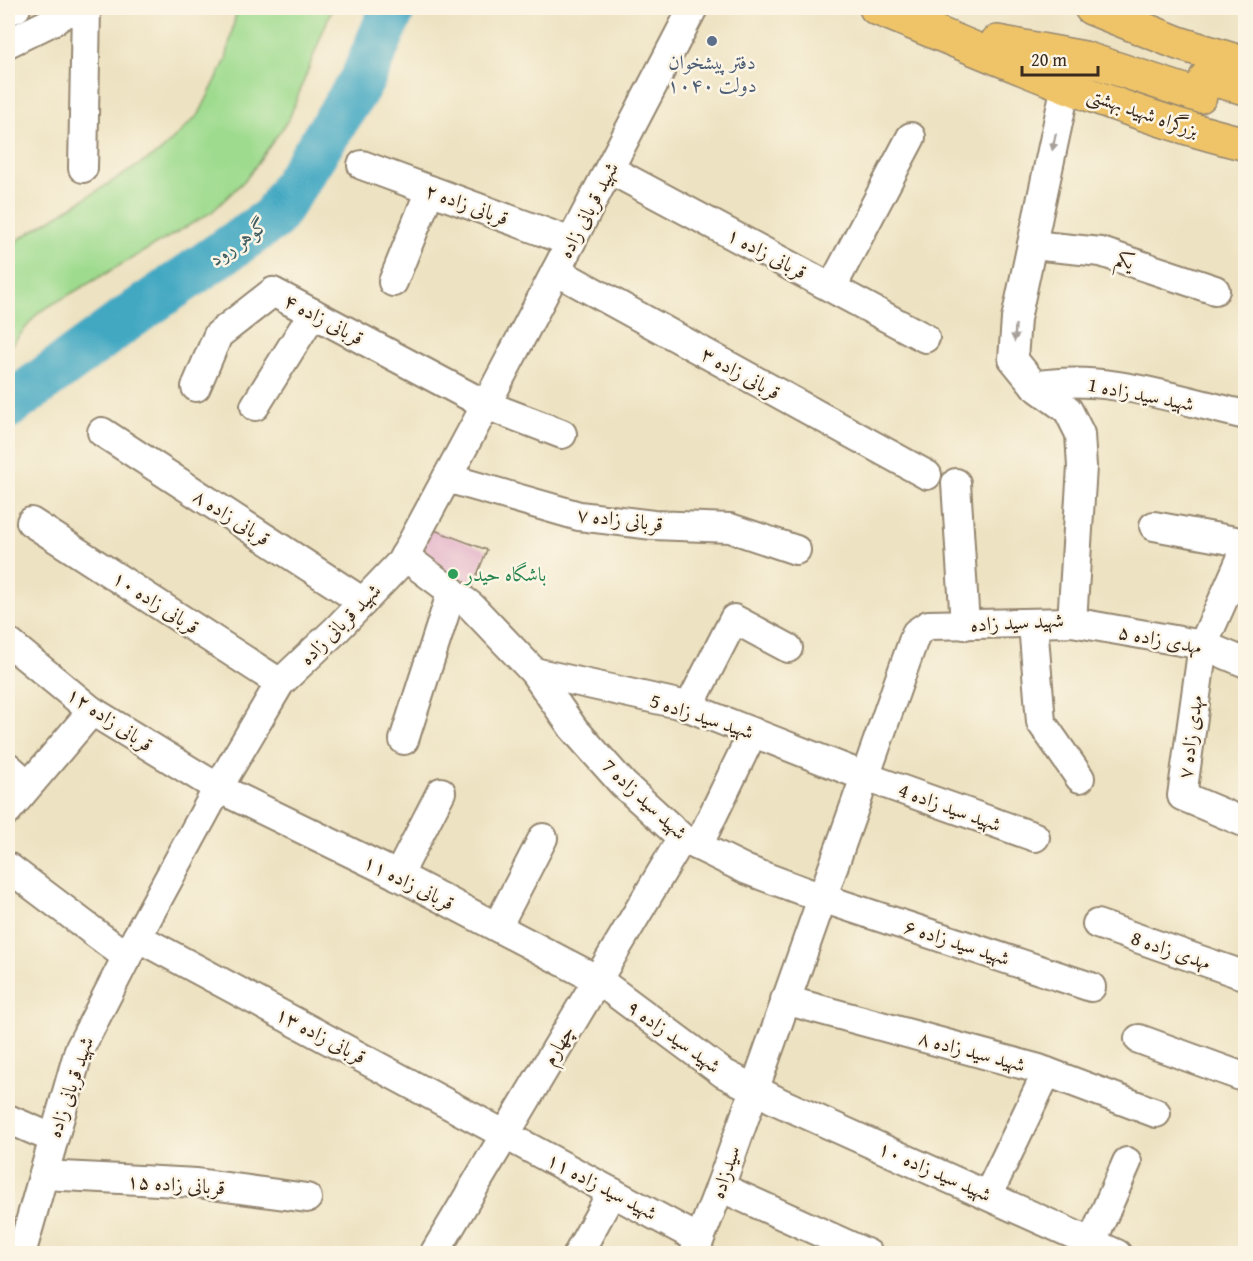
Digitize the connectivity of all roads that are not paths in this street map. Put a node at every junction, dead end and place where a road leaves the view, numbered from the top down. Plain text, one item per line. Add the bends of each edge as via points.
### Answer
1 (16, 8) edge
2 (72, 8) edge
3 (86, 8) edge
4 (693, 8) edge
5 (876, 8) edge
6 (1091, 8) edge
7 (8, 11) edge
8 (934, 31) junction
9 (8, 43) edge
10 (1245, 64) edge
11 (1207, 76) junction
12 (1066, 85) junction
13 (1245, 88) edge
14 (1190, 128) junction
15 (911, 137) dead end
16 (1245, 144) edge
17 (362, 165) dead end
18 (83, 168) dead end
19 (609, 169) junction
20 (430, 190) junction
21 (571, 242) junction
22 (1032, 245) junction
23 (556, 271) junction
24 (393, 282) dead end
25 (832, 287) junction
26 (1215, 290) dead end
27 (313, 313) junction
28 (925, 338) dead end
29 (1035, 386) junction
30 (196, 387) dead end
31 (486, 405) junction
32 (255, 406) dead end
33 (1245, 415) edge
34 (102, 432) dead end
35 (562, 434) dead end
36 (927, 475) dead end
37 (447, 478) junction
38 (956, 483) dead end
39 (32, 522) dead end
40 (1154, 526) dead end
41 (1245, 545) edge
42 (796, 550) dead end
43 (404, 556) junction
44 (452, 591) junction
45 (363, 602) junction
46 (1072, 622) junction
47 (1033, 624) junction
48 (965, 625) junction
49 (8, 642) edge
50 (1203, 645) junction
51 (788, 648) dead end
52 (1245, 663) edge
53 (534, 672) junction
54 (280, 683) junction
55 (689, 707) junction
56 (92, 711) junction
57 (753, 732) junction
58 (404, 740) dead end
59 (18, 776) edge
60 (866, 777) junction
61 (1080, 778) dead end
62 (218, 788) junction
63 (441, 792) dead end
64 (8, 810) edge
65 (1245, 823) edge
66 (1035, 837) dead end
67 (543, 838) dead end
68 (690, 842) junction
69 (8, 867) edge
70 (398, 876) junction
71 (822, 898) junction
72 (1097, 924) dead end
73 (497, 927) junction
74 (132, 947) junction
75 (1245, 976) edge
76 (597, 980) junction
77 (1091, 987) dead end
78 (785, 1000) junction
79 (1138, 1039) dead end
80 (1047, 1072) junction
81 (1245, 1078) edge
82 (753, 1089) junction
83 (1156, 1113) dead end
84 (8, 1119) edge
85 (505, 1134) junction
86 (52, 1138) junction
87 (1127, 1162) dead end
88 (44, 1175) junction
89 (720, 1187) junction
90 (612, 1192) junction
91 (988, 1195) junction
92 (307, 1198) dead end
93 (1092, 1242) junction
94 (697, 1246) edge
95 (21, 1254) edge
96 (434, 1254) edge
97 (578, 1254) edge
98 (868, 1254) edge
99 (1117, 1254) edge

1 - 7 street
2 - 9 street
3 - 18 street
4 - 19 street, شهید قربانی زاده
5 - 8 highway, بزرگراه شهید بهشتی
6 - 11 highway via 1178,43
8 - 11 highway
8 - 12 highway, بزرگراه شهید بهشتی
10 - 11 highway
11 - 13 highway
11 - 14 highway
12 - 14 highway, بزرگراه شهید بهشتی
12 -> 22 street, شهید سید زاده
14 - 16 highway, بزرگراه شهید بهشتی
15 - 25 street
17 - 20 street, قربانی زاده ۲
19 - 21 street, شهید قربانی زاده
19 - 25 street, قربانی زاده ۱
20 - 21 street, قربانی زاده ۲
20 - 24 street
21 - 23 street, شهید قربانی زاده
22 - 26 street, یکم via 1101,252
22 -> 29 street, شهید سید زاده via 1012,359
23 - 31 street, شهید قربانی زاده
23 - 36 street, قربانی زاده ۳
25 - 28 street, قربانی زاده ۱
27 - 30 street, قربانی زاده ۴ via 273,292 218,335
27 - 31 street, قربانی زاده ۴
27 - 32 street
29 - 33 street, شهید سید زاده 1 via 1065,381 1129,388
29 - 46 street, شهید سید زاده via 1068,410 1080,434 1082,467
31 - 35 street, قربانی زاده ۴
31 - 37 street, شهید قربانی زاده
34 - 45 street, قربانی زاده ۸
37 - 42 street, قربانی زاده ۷ via 579,516 653,525 730,528
37 - 43 street, شهید قربانی زاده
38 - 48 street
39 - 54 street, قربانی زاده ۱۰
40 - 41 street
41 - 50 street
43 - 44 street, شهید سید زاده 7
43 - 45 street, شهید قربانی زاده
44 - 53 street, شهید سید زاده 7
44 - 58 street
45 - 54 street, شهید قربانی زاده
46 - 47 street, شهید سید زاده
46 - 50 street, مهدی زاده ۵
47 - 48 street, شهید سید زاده
47 - 61 street via 1041,722
48 - 60 street, شهید سید زاده via 928,626 916,633
49 - 56 street, قربانی زاده ۱۲
50 - 52 street, مهدی زاده ۵
50 - 65 street, مهدی زاده ۷ via 1182,796
51 - 55 street via 734,619
53 - 55 street, شهید سید زاده 5
53 - 68 street, شهید سید زاده 7 via 573,728 623,784
54 - 62 street, شهید قربانی زاده
55 - 57 street, شهید سید زاده 5
56 - 59 street
56 - 62 street, قربانی زاده ۱۲
57 - 60 street, شهید سید زاده 5
57 - 68 street, چهارم
59 - 64 street
60 - 66 street, شهید سید زاده 4
60 - 71 street, شهید سید زاده
62 - 70 street, قربانی زاده ۱۱
62 - 74 street, شهید قربانی زاده
63 - 70 street
67 - 73 street
68 - 71 street, شهید سید زاده 7 via 747,870
68 - 76 street, چهارم
69 - 74 street, قربانی زاده ۱۳
70 - 73 street, قربانی زاده ۱۱
71 - 77 street, شهید سید زاده ۶
71 - 78 street, شهید سید زاده
72 - 75 street, مهدی زاده 8
73 - 76 street, قربانی زاده ۱۱
74 - 85 street, قربانی زاده ۱۳
74 - 86 street, شهید قربانی زاده via 79,1050
76 - 82 street, شهید سید زاده ۹ via 723,1073
76 - 85 street, چهارم
78 - 80 street, شهید سید زاده ۸
78 - 82 street, شهید سید زاده
79 - 81 street
80 - 83 street, شهید سید زاده ۸
80 - 91 street
82 - 89 street, سیدزاده
82 - 91 street, شهید سید زاده ۱۰
84 - 86 street
85 - 90 street, شهید سید زاده ۱۱
85 - 96 street, چهارم
86 - 88 street, شهید قربانی زاده
87 - 93 street
88 - 92 street, قربانی زاده ۱۵ via 197,1183
88 - 95 street, شهید قربانی زاده
89 - 94 street, سیدزاده
89 - 98 street
90 - 94 street, شهید سید زاده ۱۱
90 - 97 street
91 - 93 street, شهید سید زاده ۱۰
93 - 99 street, شهید سید زاده ۱۰

